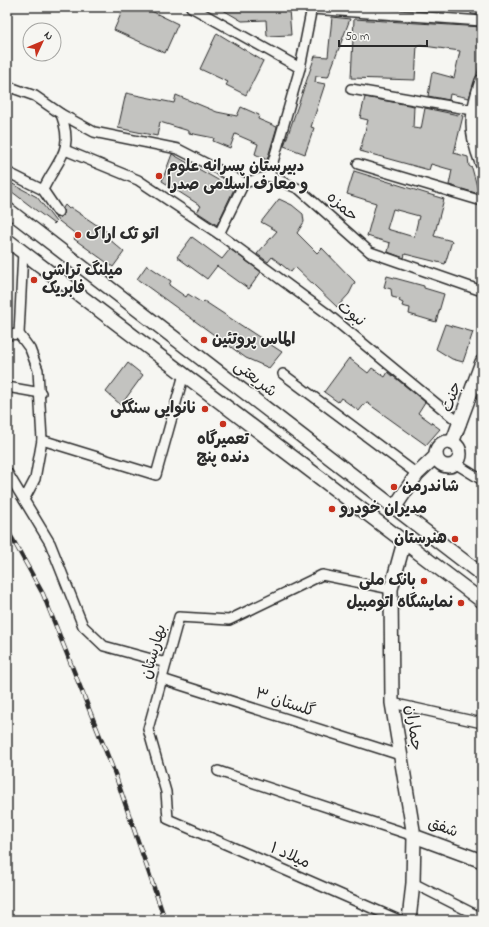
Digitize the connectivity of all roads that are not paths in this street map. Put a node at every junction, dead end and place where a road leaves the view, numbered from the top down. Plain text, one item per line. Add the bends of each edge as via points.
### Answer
1 (191, 7) edge
2 (312, 8) edge
3 (482, 22) edge
4 (300, 68) junction
5 (7, 86) edge
6 (481, 86) edge
7 (351, 89) dead end
8 (473, 110) junction
9 (61, 114) junction
10 (65, 150) junction
11 (482, 163) edge
12 (358, 164) dead end
13 (7, 172) edge
14 (269, 176) junction
15 (244, 183) junction
16 (43, 190) junction
17 (482, 201) edge
18 (7, 209) edge
19 (58, 212) dead end
20 (219, 234) junction
21 (7, 240) edge
22 (23, 251) junction
23 (482, 291) edge
24 (19, 334) junction
25 (7, 335) edge
26 (482, 362) edge
27 (184, 374) junction
28 (283, 374) dead end
29 (479, 380) edge
30 (7, 387) edge
31 (41, 393) junction
32 (461, 424) junction
33 (42, 440) junction
34 (452, 443) junction
35 (436, 456) junction
36 (456, 464) junction
37 (7, 472) edge
38 (417, 474) junction
39 (482, 480) edge
40 (24, 500) junction
41 (394, 508) junction
42 (404, 542) junction
43 (482, 575) edge
44 (391, 589) junction
45 (482, 601) edge
46 (166, 663) junction
47 (162, 679) junction
48 (392, 703) junction
49 (482, 723) edge
50 (400, 755) junction
51 (218, 771) dead end
52 (168, 819) joint
53 (414, 836) junction
54 (482, 861) edge
55 (414, 883) junction
56 (482, 918) edge
57 (399, 920) edge
58 (409, 920) edge

1 - 4 street
2 - 3 street
2 - 4 street
4 - 14 street
5 - 9 street via 35,96
6 - 8 main road
7 - 8 street
8 - 11 main road via 473,141
9 - 10 street via 66,127
9 - 15 street via 94,132 178,149
10 - 16 street
10 - 20 street, نبوت via 138,180
12 - 17 street
13 - 16 street
14 - 15 street
14 - 23 street, حمزه via 299,189 370,252
15 - 20 street
16 - 19 street
18 - 41 main road, شریعتی
20 - 32 street, نبوت via 325,312
21 - 22 main road
22 - 24 street
22 - 27 main road
24 - 25 street
24 - 31 street via 30,349 38,370
26 - 29 main road, جنت
27 - 33 street via 156,475
27 - 42 main road
28 - 38 street
29 - 32 main road, جنت
30 - 31 street
31 - 33 street
32 - 34 main road, جنت
33 - 40 street via 35,479
34 - 35 main road via 445,442 439,446
34 - 36 main road via 460,452
35 - 36 main road via 442,465
35 - 38 main road
36 - 39 street
37 - 40 street
38 - 41 main road
40 - 46 street via 50,543 83,626 104,646
41 - 43 main road, شریعتی
42 - 44 main road, جماران
42 - 45 main road
44 - 46 street, بهارستان via 322,575 229,620 180,617
44 - 48 main road, جماران
46 - 47 street, بهارستان
47 - 50 street, گلستان ۳
47 - 52 street, بهارستان via 148,729 166,792
48 - 49 street
48 - 50 main road, جماران
50 - 53 main road, جماران
51 - 53 street
52 - 57 street, میلاد ۱
53 - 54 main road, شفق
53 - 55 main road, جماران
55 - 56 street
55 - 58 main road, جماران

